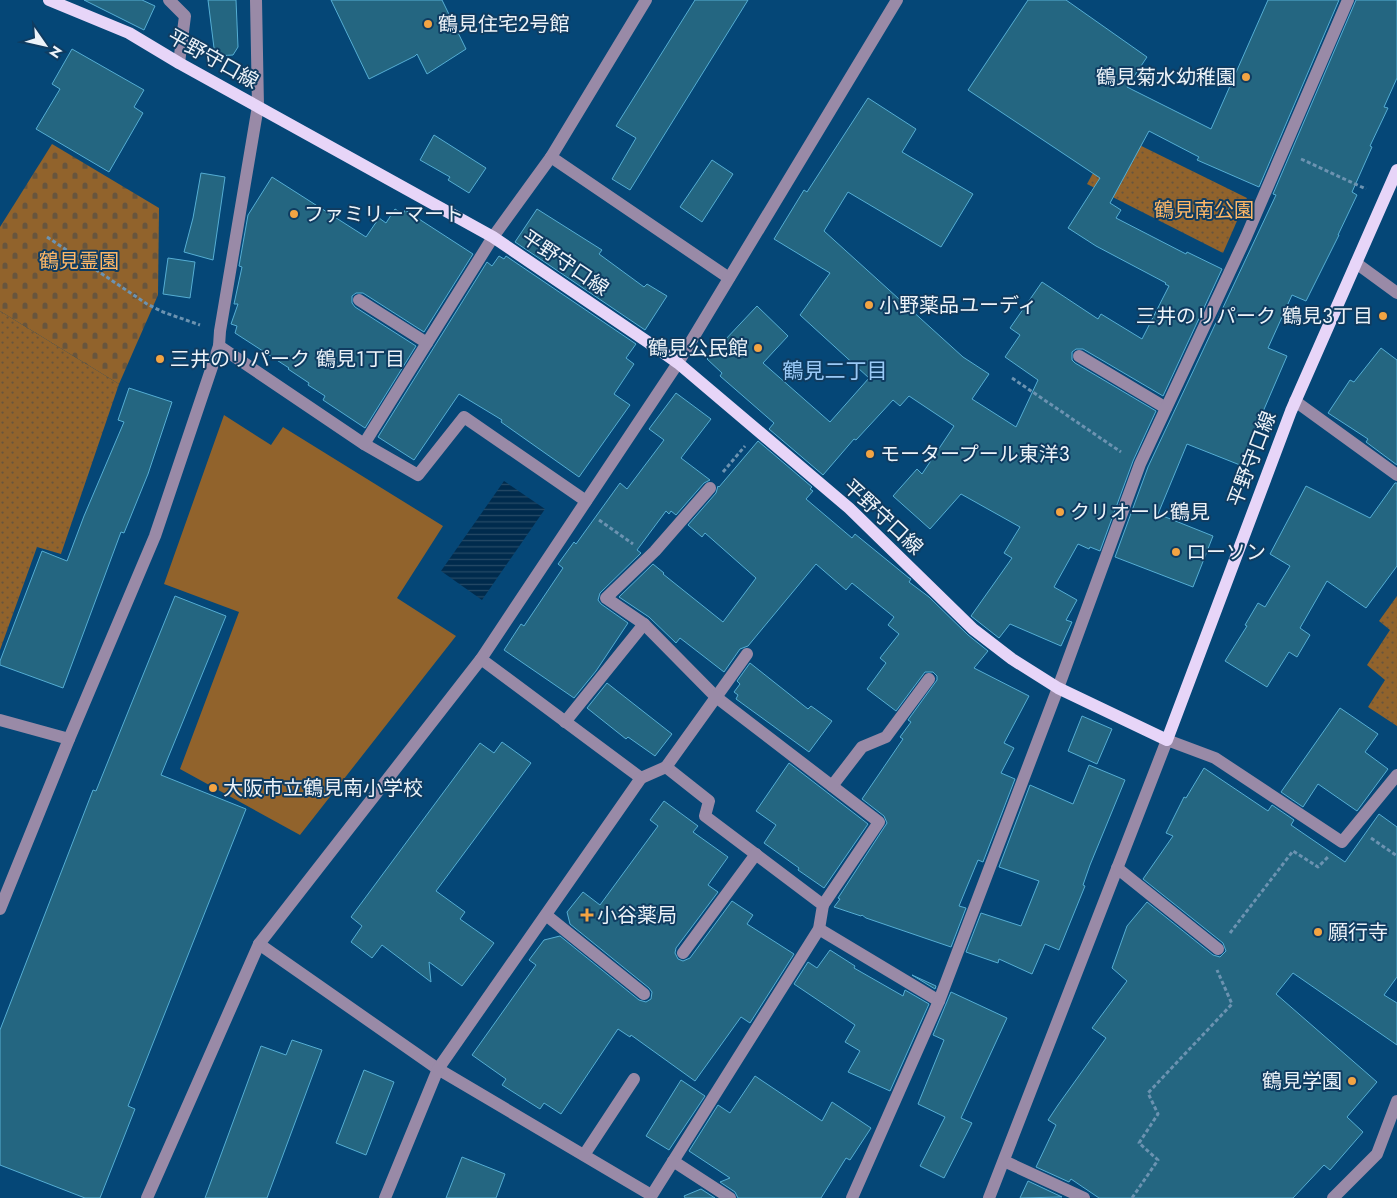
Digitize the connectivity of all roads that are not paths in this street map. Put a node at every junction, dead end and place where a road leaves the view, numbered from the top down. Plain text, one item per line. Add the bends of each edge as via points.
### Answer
1 (49, 0) edge
2 (169, 0) edge
3 (256, 0) edge
4 (646, 0) edge
5 (897, 0) edge
6 (1348, 0) edge
7 (178, 63) junction
8 (258, 106) junction
9 (551, 157) junction
10 (1397, 170) edge
11 (493, 237) junction
12 (1356, 263) junction
13 (729, 278) junction
14 (1397, 293) edge
15 (359, 300) dead end
16 (427, 342) junction
17 (219, 346) junction
18 (1079, 356) dead end
19 (678, 363) junction
20 (1295, 401) junction
21 (1166, 408) junction
22 (364, 444) junction
23 (1397, 475) edge
24 (710, 488) road end
25 (584, 505) junction
26 (644, 624) junction
27 (747, 654) dead end
28 (481, 659) junction
29 (928, 679) dead end
30 (1058, 688) junction
31 (716, 697) junction
32 (0, 720) edge
33 (565, 722) junction
34 (68, 739) junction
35 (1167, 740) junction
36 (666, 767) junction
37 (1397, 775) edge
38 (641, 778) junction
39 (832, 786) junction
40 (756, 854) junction
41 (1117, 868) junction
42 (823, 905) junction
43 (0, 909) edge
44 (546, 915) junction
45 (819, 929) junction
46 (259, 944) junction
47 (1218, 948) road end
48 (683, 953) dead end
49 (644, 994) dead end
50 (939, 1000) junction
51 (438, 1069) junction
52 (634, 1079) dead end
53 (1397, 1100) edge
54 (584, 1155) junction
55 (673, 1161) junction
56 (1004, 1161) junction
57 (651, 1196) edge
58 (147, 1198) edge
59 (384, 1198) edge
60 (730, 1198) edge
61 (852, 1198) edge
62 (989, 1198) edge
63 (1084, 1198) edge
64 (1332, 1198) edge

1 - 7 main road, 平野守口線 via 129,33
2 - 7 street via 185,16
3 - 8 street
4 - 9 street
5 - 13 street
6 - 21 street via 1246,237
7 - 8 main road, 平野守口線
8 - 11 main road, 平野守口線
8 - 17 street
9 - 11 street
9 - 13 street
10 - 12 main road, 平野守口線
11 - 16 street
11 - 19 main road, 平野守口線
12 - 14 street
12 - 20 main road, 平野守口線
13 - 19 street
15 - 16 street
16 - 22 street
17 - 22 street
17 - 34 street via 155,536
18 - 21 street
19 - 25 street
19 - 30 main road, 平野守口線 via 849,508 973,629
20 - 23 street
20 - 35 main road, 平野守口線
21 - 30 street via 1140,464
22 - 25 street via 418,475 464,417
24 - 26 street via 606,598
25 - 28 street
26 - 31 street
26 - 33 street
27 - 31 street
28 - 33 street
28 - 46 street
29 - 39 street via 886,736 862,747
30 - 35 main road, 平野守口線
30 - 50 street
31 - 36 street
31 - 39 street
32 - 34 street
33 - 38 street
34 - 43 street
35 - 37 street via 1216,758 1342,842
35 - 41 street
36 - 38 street
36 - 40 street via 709,801 706,816
38 - 44 street
39 - 42 street via 880,822
40 - 42 street
40 - 48 street
41 - 47 street
41 - 56 street
42 - 45 street
44 - 49 street
44 - 51 street
45 - 50 street
45 - 55 street
46 - 51 street
46 - 58 street
50 - 61 street
51 - 54 street
51 - 59 street
52 - 54 street
53 - 64 street via 1377,1154
54 - 57 street
55 - 57 street
55 - 60 street
56 - 62 street
56 - 63 street

